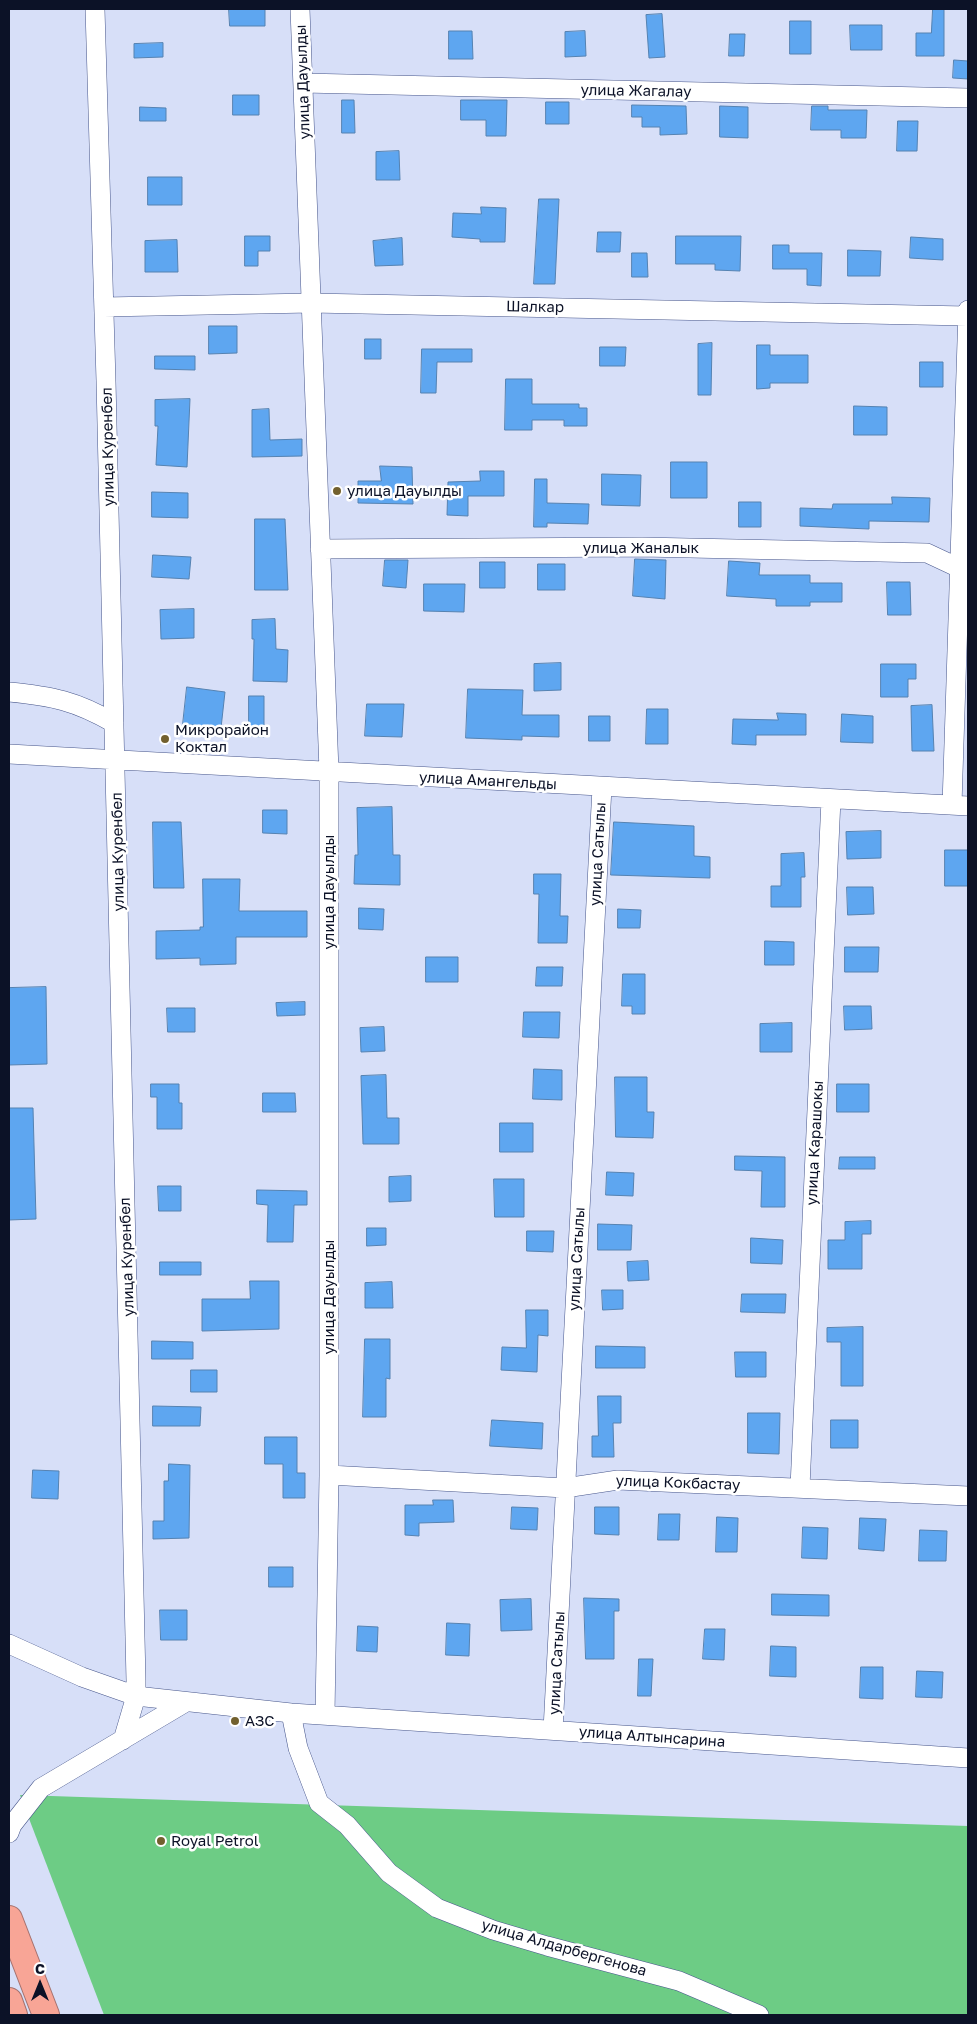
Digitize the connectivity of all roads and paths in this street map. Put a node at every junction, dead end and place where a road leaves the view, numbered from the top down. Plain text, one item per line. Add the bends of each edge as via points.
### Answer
1 (95, 9) edge
2 (300, 9) edge
3 (303, 83) junction
4 (968, 98) edge
5 (311, 303) junction
6 (104, 307) junction
7 (968, 315) edge
8 (320, 549) junction
9 (959, 568) junction
10 (9, 692) edge
11 (114, 723) junction
12 (9, 754) edge
13 (115, 760) junction
14 (329, 771) junction
15 (602, 787) junction
16 (830, 799) junction
17 (960, 805) edge
18 (329, 1475) junction
19 (800, 1487) junction
20 (565, 1488) junction
21 (968, 1496) edge
22 (9, 1644) edge
23 (136, 1696) junction
24 (186, 1702) junction
25 (291, 1712) junction
26 (325, 1715) junction
27 (553, 1730) junction
28 (123, 1740) junction
29 (968, 1758) edge
30 (9, 1833) edge
31 (9, 1918) edge
32 (9, 2001) edge
33 (14, 2015) edge
34 (45, 2015) edge
35 (759, 2015) edge

1 - 6 street, улица Куренбел
2 - 3 street, улица Дауылды
3 - 4 street, улица Жагалау
3 - 5 street, улица Дауылды
5 - 6 street, Шалкар
5 - 7 street, Шалкар
5 - 8 street, улица Дауылды
6 - 11 street, улица Куренбел
7 - 9 street
8 - 9 street, улица Жаналык via 642,547 927,553
8 - 14 street, улица Дауылды
9 - 17 street
10 - 11 street via 59,698 90,709
11 - 13 street, улица Куренбел
12 - 13 street, улица Амангельды
13 - 14 street, улица Амангельды
13 - 23 street, улица Куренбел
14 - 15 street, улица Амангельды
14 - 18 street, улица Дауылды
15 - 16 street, улица Амангельды
15 - 20 street, улица Сатылы
16 - 17 street, улица Амангельды
16 - 19 street, улица Карашокы
18 - 20 street, улица Кокбастау
18 - 26 street, улица Дауылды
19 - 20 street, улица Кокбастау via 618,1480
19 - 21 street, улица Кокбастау
20 - 27 street, улица Сатылы
22 - 23 street, улица Алтынсарина via 82,1677
23 - 24 street, улица Алтынсарина
23 - 28 street, улица Куренбел
24 - 25 street, улица Алтынсарина
24 - 28 street
25 - 26 street, улица Алтынсарина
25 - 35 street, улица Алдарбергенова via 298,1748 319,1803 347,1825 389,1873 437,1908 493,1930 679,1981
26 - 27 street, улица Алтынсарина
27 - 29 street, улица Алтынсарина
28 - 30 street via 40,1788
31 - 34 highway
32 - 33 highway

